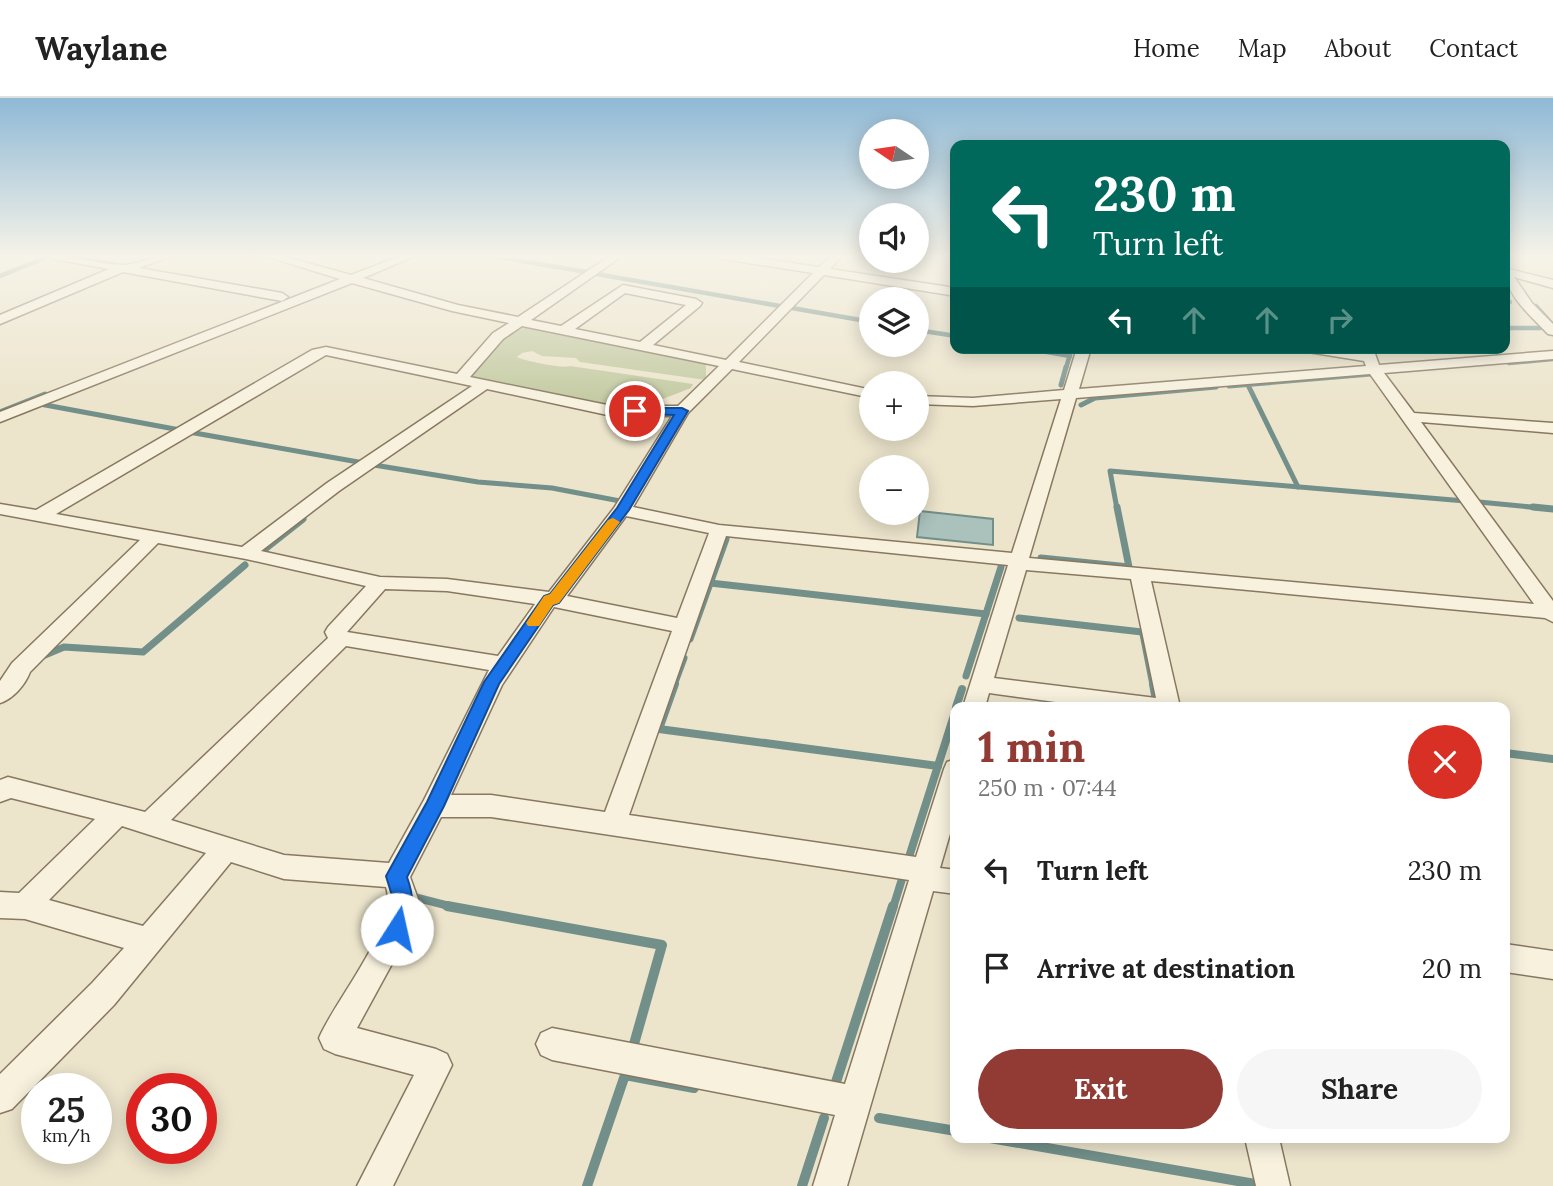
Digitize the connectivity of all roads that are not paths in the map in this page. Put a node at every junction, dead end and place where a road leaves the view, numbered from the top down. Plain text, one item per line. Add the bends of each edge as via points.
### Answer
1 (32, 307) edge
2 (257, 307) edge
3 (272, 307) edge
4 (452, 307) edge
5 (542, 307) edge
6 (597, 307) edge
7 (691, 307) edge
8 (785, 307) edge
9 (1529, 307) edge
10 (0, 320) edge
11 (521, 321) junction
12 (564, 330) junction
13 (1553, 331) edge
14 (643, 346) junction
15 (1082, 354) edge
16 (1345, 354) edge
17 (1553, 355) edge
18 (1370, 358) edge
19 (727, 364) junction
20 (460, 380) junction
21 (483, 385) junction
22 (859, 391) edge
23 (1072, 394) junction
24 (929, 400) edge
25 (0, 406) edge
26 (682, 411) junction
27 (0, 417) edge
28 (1409, 417) junction
29 (1553, 428) edge
30 (0, 509) edge
31 (622, 510) junction
32 (38, 516) junction
33 (719, 530) junction
34 (153, 537) junction
35 (246, 553) junction
36 (1018, 562) junction
37 (1140, 576) junction
38 (380, 583) junction
39 (552, 600) junction
40 (1552, 613) edge
41 (685, 627) junction
42 (341, 639) junction
43 (505, 665) junction
44 (10, 667) edge
45 (981, 684) junction
46 (0, 695) edge
47 (976, 702) edge
48 (1118, 702) edge
49 (1168, 702) edge
50 (950, 789) edge
51 (0, 792) edge
52 (434, 806) junction
53 (117, 814) junction
54 (150, 824) junction
55 (612, 824) junction
56 (225, 850) junction
57 (924, 874) junction
58 (396, 876) junction
59 (950, 880) edge
60 (12, 905) edge
61 (148, 941) junction
62 (1510, 959) edge
63 (1553, 965) edge
64 (552, 1044) dead end
65 (0, 1097) edge
66 (855, 1102) junction
67 (1263, 1143) edge
68 (374, 1186) edge
69 (830, 1186) edge
70 (1273, 1186) edge

1 - 10 street
2 - 25 street
3 - 27 street
4 - 11 street
5 - 11 street
6 - 12 street
7 - 14 street
8 - 19 street
9 - 13 street
11 - 12 street
11 - 20 street via 498,336
12 - 14 street
14 - 19 street
15 - 23 street
16 - 18 street
17 - 18 street
18 - 23 street
18 - 28 street
19 - 22 street
19 - 26 street
20 - 21 street
20 - 32 street via 326,351 317,353
21 - 26 street via 612,411
21 - 35 street via 333,487
23 - 24 street via 973,402
23 - 36 street
26 - 31 street
28 - 29 street
28 - 40 street
30 - 32 street
31 - 33 street
31 - 39 street
32 - 34 street
33 - 36 street
33 - 41 street
34 - 35 street
34 - 44 street
35 - 38 street
36 - 37 street
36 - 45 street
37 - 40 street
37 - 49 street
38 - 39 street via 447,585
38 - 42 street via 335,632
39 - 41 street
39 - 43 street
41 - 55 street
42 - 43 street
42 - 54 street
43 - 52 street via 492,682
44 - 46 street via 18,676
45 - 47 street
45 - 48 street
50 - 57 street
51 - 53 street via 8,787
52 - 55 street via 491,806
52 - 58 street
53 - 54 street
53 - 60 street
54 - 56 street
55 - 57 street
56 - 58 street via 284,867
56 - 61 street
57 - 59 street
57 - 66 street
58 - 68 street via 404,899 397,929 335,1038 436,1065
60 - 61 street
61 - 65 street via 103,994
62 - 63 street
64 - 66 street
66 - 69 street
67 - 70 street

